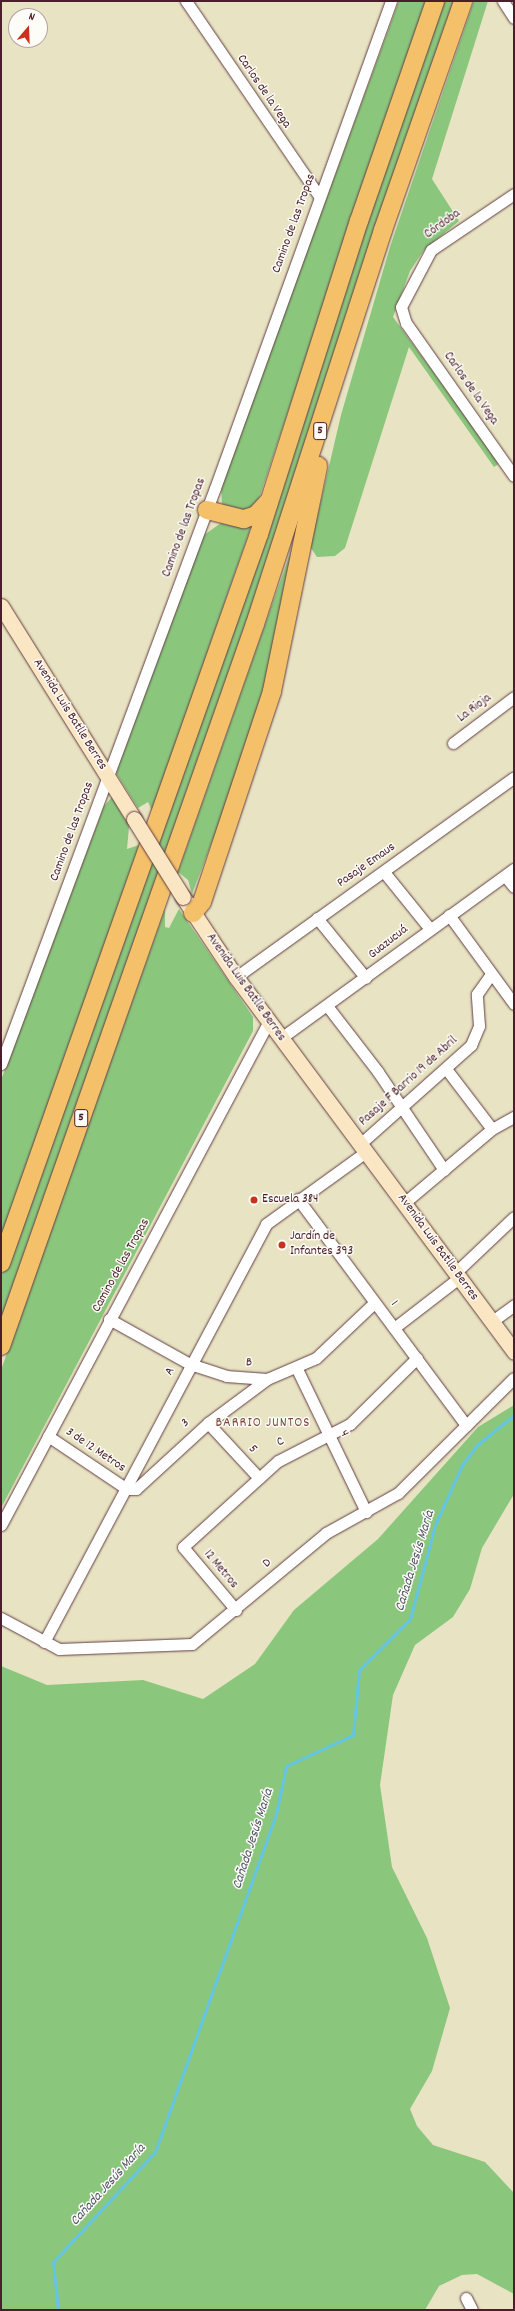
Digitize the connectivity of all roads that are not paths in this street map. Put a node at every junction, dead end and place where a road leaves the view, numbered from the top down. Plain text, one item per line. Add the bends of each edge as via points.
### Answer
1 (186, 1) edge
2 (391, 1) edge
3 (435, 1) edge
4 (463, 1) edge
5 (503, 1) edge
6 (514, 18) edge
7 (514, 194) edge
8 (319, 196) junction
9 (403, 318) joint
10 (330, 398) junction
11 (514, 476) edge
12 (270, 499) junction
13 (207, 510) junction
14 (1, 607) edge
15 (514, 697) edge
16 (454, 743) dead end
17 (108, 777) junction
18 (514, 777) edge
19 (384, 872) junction
20 (510, 873) edge
21 (514, 887) edge
22 (193, 913) junction
23 (449, 915) junction
24 (317, 918) junction
25 (430, 929) junction
26 (491, 974) junction
27 (236, 977) junction
28 (366, 978) junction
29 (514, 1004) edge
30 (328, 1007) junction
31 (268, 1021) junction
32 (281, 1038) junction
33 (1, 1064) edge
34 (447, 1070) junction
35 (402, 1107) junction
36 (514, 1117) edge
37 (492, 1129) junction
38 (363, 1148) junction
39 (444, 1170) junction
40 (298, 1199) junction
41 (404, 1204) junction
42 (514, 1217) edge
43 (1, 1263) edge
44 (457, 1276) junction
45 (374, 1303) junction
46 (514, 1305) edge
47 (109, 1319) junction
48 (491, 1322) junction
49 (394, 1328) junction
50 (1, 1346) edge
51 (514, 1352) edge
52 (416, 1358) junction
53 (190, 1364) junction
54 (297, 1368) junction
55 (514, 1378) edge
56 (267, 1379) junction
57 (208, 1423) junction
58 (466, 1425) junction
59 (48, 1436) junction
60 (329, 1436) junction
61 (259, 1478) junction
62 (127, 1489) junction
63 (366, 1512) junction
64 (1, 1525) edge
65 (183, 1547) joint
66 (236, 1610) junction
67 (1, 1618) edge
68 (44, 1642) junction
69 (466, 2298) dead end
70 (472, 2310) edge

1 - 8 street, Carlos de la Vega
2 - 8 street, Camino de las Tropas
3 - 12 highway, 5 via 359,221
4 - 10 highway, 5 via 383,230
5 - 6 street
7 - 9 street, Córdoba via 431,250 403,300
8 - 13 street, Camino de las Tropas
9 - 11 street, Carlos de la Vega
10 - 22 highway via 272,691 202,902
10 - 50 highway, 5 via 256,624
12 - 13 highway via 256,515 244,519
12 - 43 highway, 5
13 - 17 street, Camino de las Tropas
14 - 17 main road, Avenida Luis Batlle Berres
15 - 16 street, La Rioja
17 - 22 main road, Avenida Luis Batlle Berres, bridge
17 - 33 street, Camino de las Tropas
18 - 19 street, Pasaje Emaus
19 - 24 street, Pasaje Emaus
19 - 25 street
20 - 21 street
20 - 23 street, Guazucuá
22 - 27 main road, Avenida Luis Batlle Berres
23 - 25 street, Guazucuá
23 - 26 street
24 - 27 street, Pasaje Emaus
24 - 28 street
25 - 28 street, Guazucuá
26 - 29 street
26 - 34 street, Pasaje F Barrio 19 de Abril via 477,994 478,1033
27 - 31 main road, Avenida Luis Batlle Berres
28 - 30 street, Guazucuá
30 - 32 street, Guazucuá
30 - 35 street
31 - 32 main road, Avenida Luis Batlle Berres
31 - 47 street, Camino de las Tropas
32 - 38 main road, Avenida Luis Batlle Berres
34 - 35 street, Pasaje F Barrio 19 de Abril
34 - 37 street
35 - 38 street, Pasaje F Barrio 19 de Abril
35 - 39 street
36 - 37 street
37 - 39 street
38 - 40 street, A
38 - 41 main road, Avenida Luis Batlle Berres
39 - 41 street
40 - 45 street, 1
40 - 53 street, A via 266,1224 216,1323
41 - 44 main road, Avenida Luis Batlle Berres
42 - 44 street
44 - 48 main road, Avenida Luis Batlle Berres
44 - 49 street
45 - 49 street, 1
45 - 54 street, B via 332,1346
46 - 48 street
47 - 53 street, B
47 - 59 street, Camino de las Tropas
48 - 51 main road, Avenida Luis Batlle Berres
49 - 52 street, 1
52 - 58 street, 1
52 - 60 street, C via 350,1424
53 - 56 street, B via 226,1376
53 - 62 street, A
54 - 56 street, B
54 - 60 street, 4
55 - 58 street, D
56 - 57 street, 3
57 - 61 street, 5
57 - 62 street, 3 via 136,1489
58 - 63 street, D via 398,1493
59 - 62 street, 3 de 12 Metros
59 - 64 street, Camino de las Tropas
60 - 61 street, C via 278,1460
60 - 63 street, 4
61 - 65 street, C
62 - 68 street, A
63 - 66 street, D via 326,1534
65 - 66 street, 12 Metros
66 - 68 street, D via 199,1640 185,1646 74,1650 59,1649
67 - 68 street, D
69 - 70 street

